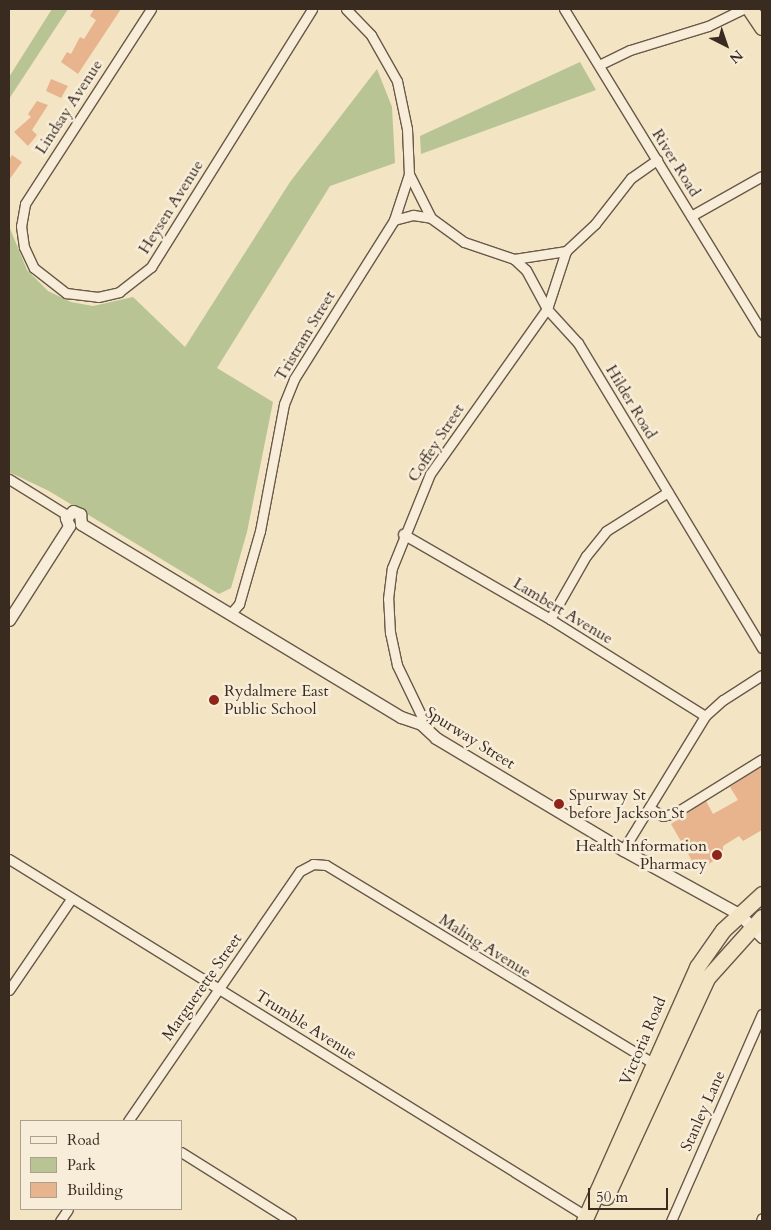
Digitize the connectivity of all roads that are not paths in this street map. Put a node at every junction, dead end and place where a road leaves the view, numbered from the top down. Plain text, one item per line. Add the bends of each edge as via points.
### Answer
1 (151, 9) edge
2 (312, 9) edge
3 (346, 9) edge
4 (564, 9) edge
5 (743, 9) edge
6 (750, 9) edge
7 (762, 27) edge
8 (599, 65) junction
9 (657, 160) junction
10 (409, 174) junction
11 (762, 176) edge
12 (691, 216) junction
13 (431, 218) junction
14 (394, 220) junction
15 (21, 226) joint
16 (566, 251) junction
17 (514, 259) junction
18 (547, 309) junction
19 (762, 332) edge
20 (9, 479) edge
21 (668, 492) junction
22 (72, 522) junction
23 (403, 534) junction
24 (232, 612) junction
25 (550, 619) junction
26 (9, 620) edge
27 (762, 648) edge
28 (762, 675) edge
29 (705, 716) junction
30 (421, 724) junction
31 (762, 759) edge
32 (649, 808) junction
33 (623, 850) junction
34 (9, 859) edge
35 (300, 871) joint
36 (762, 894) edge
37 (71, 899) junction
38 (739, 914) junction
39 (757, 922) edge
40 (762, 937) edge
41 (218, 988) junction
42 (9, 990) edge
43 (762, 1014) edge
44 (653, 1063) junction
45 (130, 1120) edge
46 (182, 1153) edge
47 (67, 1210) edge
48 (762, 1218) edge
49 (589, 1220) edge
50 (60, 1221) edge
51 (291, 1221) edge
52 (671, 1221) edge
53 (761, 1221) edge

1 - 15 street, Lindsay Avenue via 34,186
2 - 15 street, Heysen Avenue via 151,267 135,283 98,297 66,293 34,268 24,247
3 - 10 street, Hilder Road via 370,34 397,81 407,129
4 - 8 street, River Road
5 - 8 street via 708,26 630,50
6 - 7 highway
8 - 9 street, River Road
9 - 12 street, River Road
9 - 16 street, Coffey Street via 631,178 595,224
10 - 13 street, Hilder Road
10 - 14 street, Tristram Street
11 - 12 street
12 - 19 street, River Road
13 - 14 street via 413,215
13 - 17 street, Hilder Road via 464,242
14 - 24 street, Tristram Street via 294,379 284,404 260,531 238,604
16 - 17 street
16 - 18 street, Coffey Street
17 - 18 street, Hilder Road via 532,279
18 - 21 street, Hilder Road via 578,343
18 - 23 street, Coffey Street via 430,474
20 - 22 street
21 - 25 street via 606,531 586,556
21 - 27 street, Hilder Road
22 - 24 street, Spurway Street
22 - 26 street
23 - 25 street, Lambert Avenue
23 - 30 street, Coffey Street via 390,584 390,633 398,665 421,714
24 - 30 street, Spurway Street via 401,717
25 - 29 street, Lambert Avenue
28 - 29 street
29 - 32 street
30 - 33 street, Spurway Street via 436,738
31 - 32 street via 676,813 663,816
32 - 33 street
33 - 38 street, Spurway Street
34 - 37 street, Trumble Avenue
35 - 41 street, Marguerette Street
35 - 44 street, Maling Avenue via 313,864 326,865
36 - 38 highway, Victoria Road
37 - 41 street, Trumble Avenue
37 - 42 street
38 - 39 street, Spurway Street
38 - 44 highway, Victoria Road via 697,967
39 - 40 street, Spurway Street
39 - 49 highway, Victoria Road via 707,978
41 - 45 street, Marguerette Street
41 - 49 street, Trumble Avenue
43 - 52 street, Stanley Lane
44 - 49 highway, Victoria Road
46 - 51 street
47 - 50 street
48 - 53 street

